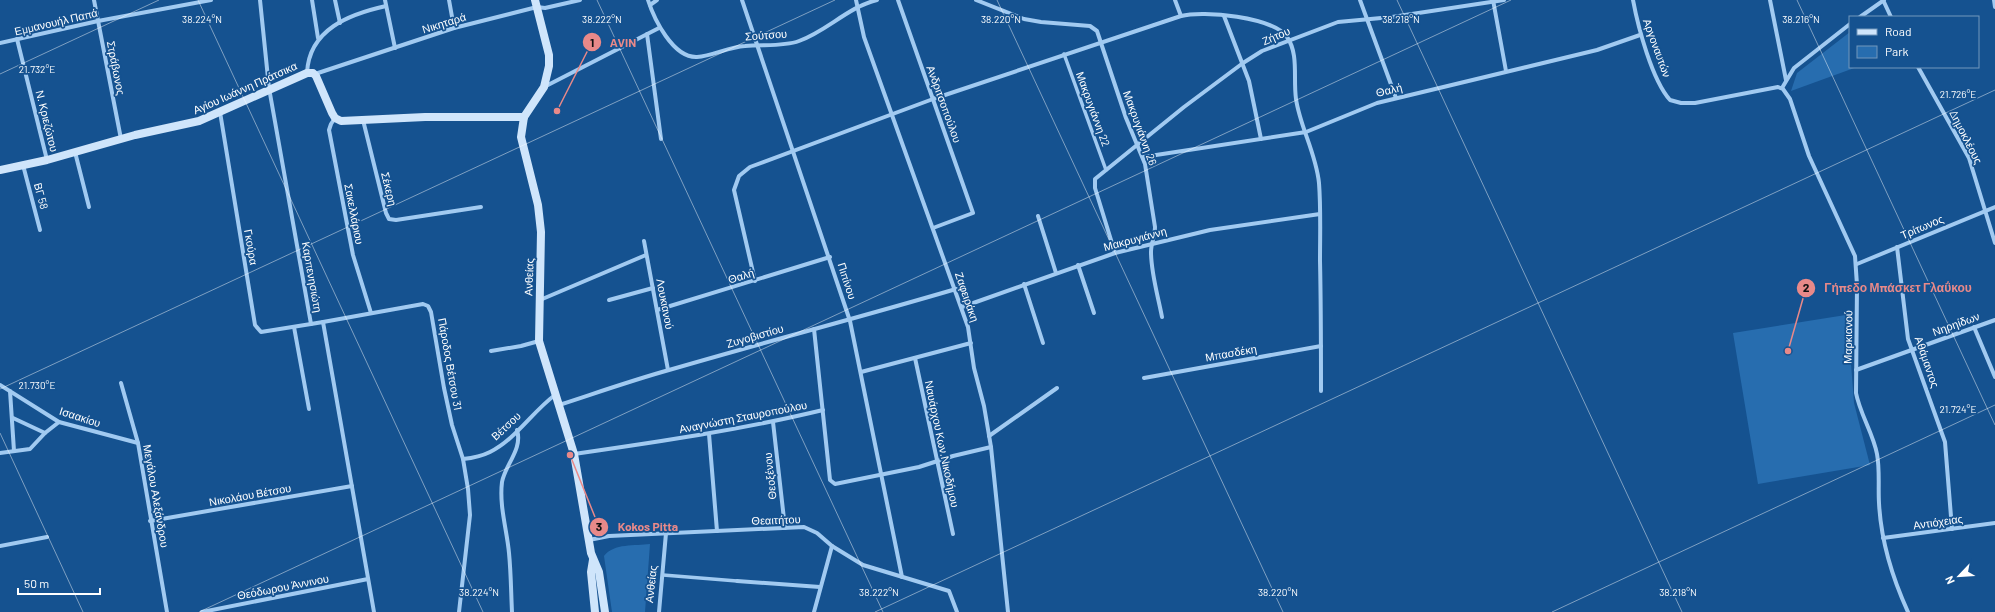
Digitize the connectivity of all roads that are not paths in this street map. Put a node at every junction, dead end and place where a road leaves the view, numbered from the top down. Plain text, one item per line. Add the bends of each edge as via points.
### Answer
1 (94, 0) edge
2 (211, 0) edge
3 (260, 0) edge
4 (312, 0) edge
5 (335, 0) edge
6 (385, 0) edge
7 (449, 0) edge
8 (580, 0) edge
9 (648, 0) edge
10 (657, 0) edge
11 (742, 0) edge
12 (856, 0) edge
13 (878, 0) edge
14 (898, 0) edge
15 (976, 0) edge
16 (1175, 0) edge
17 (1360, 0) edge
18 (1504, 0) edge
19 (1633, 0) edge
20 (1770, 0) edge
21 (1883, 0) edge
22 (1994, 0) edge
23 (1494, 1) edge
24 (985, 2) edge
25 (536, 3) edge
26 (650, 5) junction
27 (386, 6) junction
28 (857, 6) junction
29 (1995, 7) edge
30 (1181, 16) junction
31 (1224, 16) junction
32 (1861, 16) edge
33 (1891, 16) edge
34 (1368, 18) junction
35 (98, 21) junction
36 (340, 23) junction
37 (1849, 25) edge
38 (454, 28) junction
39 (659, 28) junction
40 (647, 34) junction
41 (1640, 35) junction
42 (318, 38) junction
43 (18, 40) junction
44 (1289, 40) junction
45 (1101, 42) junction
46 (0, 43) edge
47 (757, 44) junction
48 (395, 48) junction
49 (1064, 54) junction
50 (1243, 63) junction
51 (1919, 68) edge
52 (1506, 71) junction
53 (311, 73) junction
54 (1786, 80) junction
55 (544, 87) junction
56 (269, 88) junction
57 (1782, 88) junction
58 (1396, 98) junction
59 (932, 99) junction
60 (220, 112) junction
61 (892, 113) junction
62 (524, 117) junction
63 (336, 118) junction
64 (363, 120) junction
65 (1306, 132) junction
66 (121, 139) junction
67 (661, 139) dead end
68 (1261, 139) junction
69 (1137, 145) junction
70 (792, 151) junction
71 (75, 152) junction
72 (1143, 157) junction
73 (47, 160) junction
74 (24, 166) junction
75 (0, 170) edge
76 (1106, 170) junction
77 (89, 207) dead end
78 (481, 207) dead end
79 (1995, 207) edge
80 (1986, 211) junction
81 (1320, 214) junction
82 (1038, 216) dead end
83 (933, 228) junction
84 (40, 230) dead end
85 (644, 240) dead end
86 (1995, 243) edge
87 (1152, 244) junction
88 (1897, 247) junction
89 (1115, 253) junction
90 (646, 255) junction
91 (830, 257) junction
92 (1857, 264) junction
93 (1078, 265) junction
94 (1056, 273) junction
95 (755, 282) junction
96 (1024, 284) junction
97 (653, 288) junction
98 (956, 289) junction
99 (539, 300) junction
100 (609, 300) dead end
101 (962, 307) junction
102 (657, 310) junction
103 (371, 313) junction
104 (1094, 313) dead end
105 (1162, 316) dead end
106 (1995, 320) edge
107 (850, 321) junction
108 (323, 322) junction
109 (311, 324) junction
110 (294, 327) junction
111 (1974, 327) junction
112 (814, 329) junction
113 (539, 340) junction
114 (971, 343) junction
115 (1043, 343) dead end
116 (1321, 346) junction
117 (1911, 350) junction
118 (491, 351) dead end
119 (915, 358) junction
120 (668, 370) junction
121 (1856, 370) junction
122 (861, 372) junction
123 (1995, 376) edge
124 (1144, 378) dead end
125 (121, 383) dead end
126 (0, 385) edge
127 (1057, 388) dead end
128 (1321, 391) dead end
129 (10, 392) junction
130 (556, 394) junction
131 (559, 404) junction
132 (309, 409) dead end
133 (823, 410) junction
134 (13, 418) junction
135 (59, 422) junction
136 (774, 422) junction
137 (517, 430) junction
138 (45, 433) junction
139 (709, 434) junction
140 (989, 436) junction
141 (138, 443) junction
142 (991, 447) junction
143 (14, 451) junction
144 (0, 453) edge
145 (574, 454) junction
146 (463, 459) junction
147 (936, 461) junction
148 (882, 475) junction
149 (352, 486) junction
150 (150, 521) junction
151 (1995, 523) edge
152 (784, 528) junction
153 (1952, 529) junction
154 (717, 531) junction
155 (666, 533) junction
156 (953, 534) dead end
157 (47, 537) dead end
158 (1883, 538) junction
159 (588, 540) junction
160 (0, 546) edge
161 (832, 546) junction
162 (592, 560) junction
163 (663, 575) junction
164 (902, 577) junction
165 (368, 580) junction
166 (737, 581) joint
167 (820, 587) junction
168 (167, 612) edge
169 (202, 612) edge
170 (374, 612) edge
171 (459, 612) edge
172 (512, 612) edge
173 (596, 612) edge
174 (605, 612) edge
175 (659, 612) edge
176 (814, 612) edge
177 (957, 612) edge
178 (1008, 612) edge
179 (1908, 612) edge

1 - 35 street, Στράβωνος
2 - 35 street, Εμμανουήλ Παπά
3 - 56 street, Καρπενησιώτη
4 - 42 street
5 - 36 street
6 - 27 street
7 - 38 street
8 - 25 street, Νικηταρά via 545,8
9 - 26 street, Σούτσου
10 - 26 street
11 - 47 street, Πιπίνου
12 - 28 street, Ζαφειράκη
13 - 28 street, Σούτσου
14 - 59 street, Ανδριτσοπούλου
15 - 24 street
16 - 30 street
17 - 34 street
18 - 23 street, Ζήτου
19 - 41 street, Αργοναυτών
20 - 54 street
21 - 32 street
21 - 33 street
22 - 29 street
23 - 34 street, Ζήτου via 1392,17
23 - 52 street
24 - 45 street, Μακρυγιάννη 26 via 1013,16 1033,21 1093,27 1097,30
25 - 38 street, Νικηταρά
25 - 55 main road, Ανθείας via 549,55 548,75
26 - 39 street, Σούτσου
27 - 36 street via 363,11
27 - 48 street
28 - 47 street, Σούτσου via 798,41
28 - 61 street, Ζαφειράκη via 861,28
30 - 31 street via 1198,12
30 - 45 street
31 - 44 street via 1273,26
31 - 50 street
34 - 44 street, Ζήτου via 1331,24
34 - 58 street
35 - 43 street, Εμμανουήλ Παπά
35 - 66 street, Στράβωνος
36 - 42 street
37 - 54 street via 1807,56 1792,70
38 - 48 street, Νικηταρά
39 - 40 street
39 - 47 street, Σούτσου via 678,50 693,57
40 - 55 street
40 - 67 street
41 - 52 street, Θαλή via 1597,50
41 - 57 street, Αργοναυτών via 1661,86 1670,100 1681,103 1695,102
42 - 53 street via 309,57
43 - 46 street, Εμμανουήλ Παπά
43 - 73 street, Ν. Κριεζώτου
44 - 50 street, Ζήτου via 1262,51
44 - 65 street via 1294,57 1296,100
45 - 49 street
45 - 69 street, Μακρυγιάννη 26
47 - 70 street, Πιπίνου
48 - 53 street, Νικηταρά
49 - 59 street
49 - 76 street, Μακρυγιάννη 22
50 - 68 street via 1250,82
50 - 69 street, Ζήτου
51 - 80 street, Δημοκλέους via 1969,158
52 - 58 street, Θαλή
53 - 56 main road, Αγίου Ιωάννη Πράτσικα
53 - 63 main road, Αγίου Ιωάννη Πράτσικα
54 - 57 street
55 - 62 main road, Ανθείας
56 - 60 main road, Αγίου Ιωάννη Πράτσικα
56 - 109 street, Καρπενησιώτη
57 - 92 street, Μαρκιανού via 1790,99 1809,156 1836,218 1852,245
58 - 65 street, Θαλή via 1372,104
59 - 61 street
59 - 83 street, Ανδριτσοπούλου via 973,213
60 - 66 main road, Αγίου Ιωάννη Πράτσικα via 192,123
60 - 110 street, Γκούρα via 255,325 261,332
61 - 70 street
61 - 83 street, Ζαφειράκη
62 - 64 main road
62 - 99 main road, Ανθείας via 521,137 538,205 541,232 542,270
63 - 64 main road via 343,121
63 - 103 street, Σακελλάριου via 329,130 353,255
64 - 78 street, Σέκερη via 389,219
65 - 68 street, Θαλή
65 - 81 street via 1318,174
66 - 71 main road, Αγίου Ιωάννη Πράτσικα
68 - 72 street, Θαλή
69 - 72 street, Μακρυγιάννη 26
69 - 76 street, Ζήτου
70 - 91 street, Πιπίνου
70 - 95 street via 750,167 735,183 735,195
71 - 73 main road, Αγίου Ιωάννη Πράτσικα
71 - 77 street
72 - 87 street, Μακρυγιάννη 26 via 1155,227
73 - 74 main road, Αγίου Ιωάννη Πράτσικα
74 - 75 main road, Αγίου Ιωάννη Πράτσικα
74 - 84 street, ΒΓ 58
76 - 89 street, Ζήτου via 1095,179 1095,188
79 - 80 street, Τρίτωνος
80 - 86 street, Δημοκλέους
80 - 88 street, Τρίτωνος
81 - 87 street, Μακρυγιάννη via 1210,230
81 - 116 street
82 - 94 street
83 - 98 street, Ζαφειράκη
85 - 90 street, Λουκιανού
87 - 89 street, Μακρυγιάννη
87 - 105 street, Μακρυγιάννη 26 via 1152,263
88 - 92 street, Τρίτωνος
88 - 117 street, Αθάμαντος
89 - 93 street, Μακρυγιάννη
90 - 97 street, Λουκιανού
90 - 99 street
91 - 95 street, Θαλή
91 - 107 street, Πιπίνου
92 - 121 street, Μαρκιανού
93 - 94 street, Μακρυγιάννη
93 - 104 street
94 - 96 street, Μακρυγιάννη
95 - 102 street, Θαλή
96 - 101 street, Μακρυγιάννη
96 - 115 street
97 - 100 street
97 - 102 street, Λουκιανού
98 - 101 street, Ζαφειράκη
98 - 107 street, Ζυγοβιστίου
99 - 113 main road, Ανθείας
101 - 114 street, Ζαφειράκη
102 - 120 street, Λουκιανού
103 - 108 street, Πάροδος Βέτσου 31
103 - 146 street, Πάροδος Βέτσου 31 via 423,304 432,312 452,425
106 - 111 street, Νηρηίδων
107 - 112 street, Ζυγοβιστίου
107 - 122 street, Πιπίνου
108 - 109 street, Καρπενησιώτη
108 - 149 street, Καρπενησιώτη
109 - 110 street, Γκούρα
110 - 132 street
111 - 117 street, Νηρηίδων
111 - 123 street
112 - 120 street, Ζυγοβιστίου
112 - 133 street
113 - 118 street
113 - 130 main road, Ανθείας
114 - 119 street
114 - 140 street, Ζαφειράκη
116 - 124 street, Μπασδέκη
116 - 128 street
117 - 121 street, Νηρηίδων
117 - 153 street, Αθάμαντος via 1945,442
119 - 122 street
119 - 147 street, Ναυάρχου Κων.Νικοδήμου
120 - 131 street, Ζυγοβιστίου
121 - 158 street, Μαρκιανού via 1858,404 1877,454
122 - 148 street, Πιπίνου
125 - 141 street, Μεγάλου Αλεξάνδρου
126 - 129 street, Ισαακίου
127 - 140 street
129 - 134 street
129 - 135 street, Ισαακίου
130 - 131 main road, Ανθείας
130 - 137 street, Βέτσου via 541,405
131 - 145 main road, Ανθείας
133 - 136 street, Αναγνώστη Σταυροπούλου
133 - 148 street, Αναγνώστη Σταυροπούλου via 832,483
134 - 138 street
134 - 143 street
135 - 138 street
135 - 141 street, Ισαακίου
136 - 139 street, Αναγνώστη Σταυροπούλου
136 - 152 street, Θεοξένου
137 - 146 street, Βέτσου via 490,452
137 - 172 street via 518,443 504,477 502,492
138 - 143 street via 30,450
139 - 145 street, Αναγνώστη Σταυροπούλου
139 - 154 street
140 - 142 street, Ζαφειράκη
141 - 150 street, Μεγάλου Αλεξάνδρου
142 - 147 street, Αναγνώστη Σταυροπούλου
142 - 178 street, Ζαφειράκη
143 - 144 street
145 - 159 main road, Ανθείας
146 - 171 street via 470,515
147 - 148 street, Αναγνώστη Σταυροπούλου
147 - 156 street, Ναυάρχου Κων.Νικοδήμου
148 - 164 street, Πιπίνου
149 - 150 street, Νικολάου Βέτσου
149 - 165 street, Καρπενησιώτη
150 - 168 street, Μεγάλου Αλεξάνδρου
151 - 153 street, Αντιόχειας
152 - 154 street, Θεαιτήτου
152 - 161 street, Θεαιτήτου via 811,529
153 - 158 street, Αντιόχειας
154 - 155 street, Θεαιτήτου
155 - 159 street, Θεαιτήτου via 609,536
155 - 163 street, Ανθείας
157 - 160 street
158 - 179 street, Μαρκιανού via 1895,582
159 - 162 main road, Ανθείας
161 - 164 street, Θεαιτήτου via 863,565
161 - 167 street
162 - 173 main road, Ανθείας
162 - 174 main road, Ανθείας via 598,572
163 - 166 street
163 - 175 street, Ανθείας
164 - 177 street, Θεαιτήτου via 949,590
165 - 169 street, Θεόδωρου Άννινου
165 - 170 street, Καρπενησιώτη
166 - 167 street
167 - 176 street

